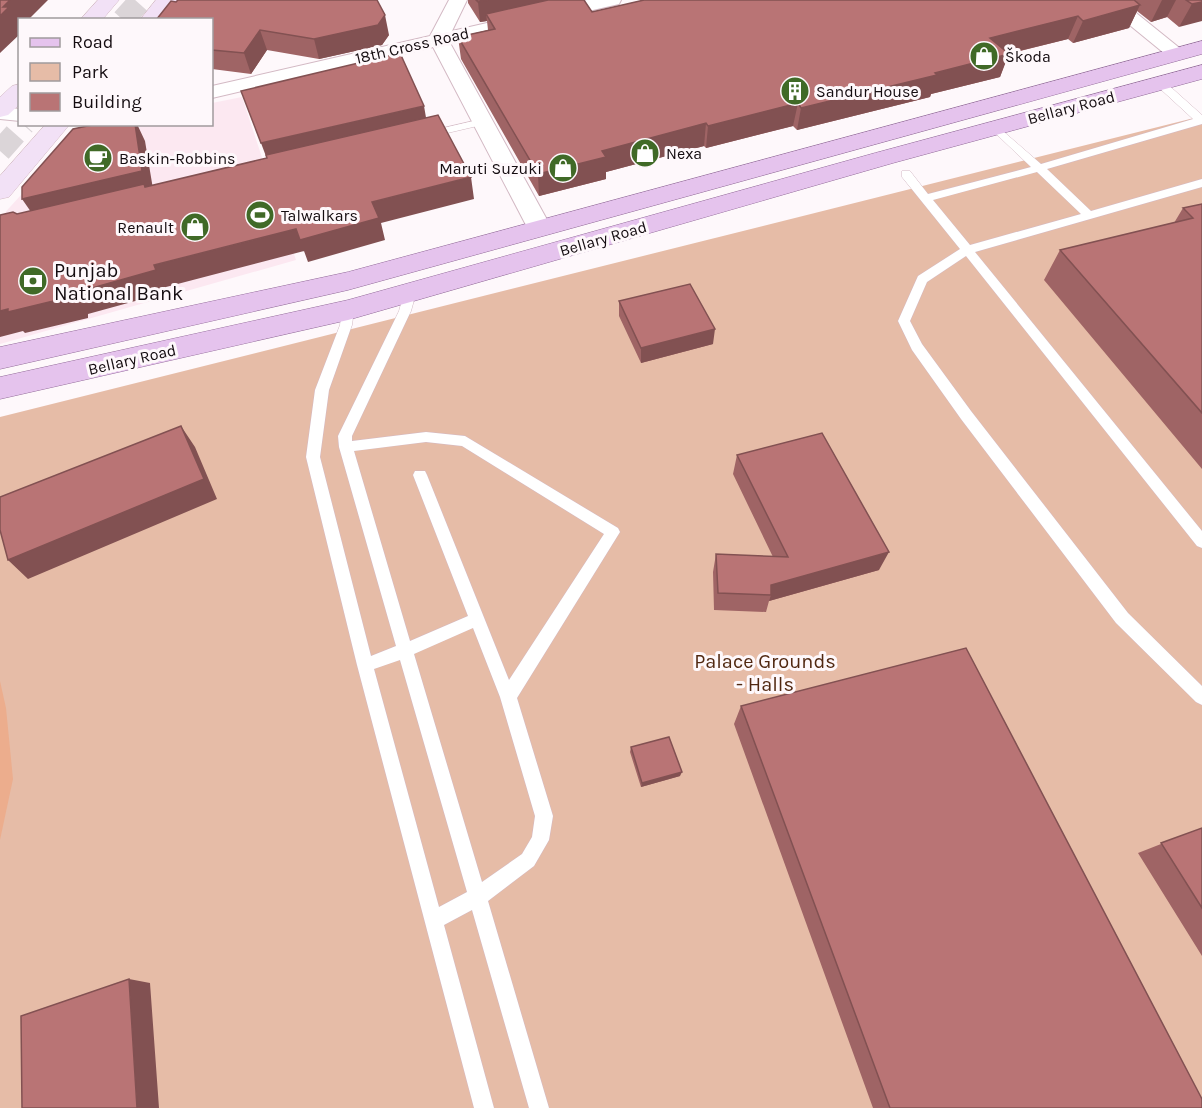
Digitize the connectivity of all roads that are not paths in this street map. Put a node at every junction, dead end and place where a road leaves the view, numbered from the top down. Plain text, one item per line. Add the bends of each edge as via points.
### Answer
1 (109, 0) edge
2 (167, 0) edge
3 (458, 0) edge
4 (612, 0) edge
5 (1108, 0) edge
6 (92, 18) edge
7 (152, 18) edge
8 (438, 39) junction
9 (1202, 47) edge
10 (1177, 54) junction
11 (1200, 74) edge
12 (1160, 83) junction
13 (213, 92) edge
14 (18, 93) edge
15 (0, 112) edge
16 (18, 114) edge
17 (1201, 120) edge
18 (482, 122) junction
19 (57, 126) edge
20 (996, 128) junction
21 (417, 137) edge
22 (1039, 168) junction
23 (906, 174) dead end
24 (1202, 183) edge
25 (0, 191) edge
26 (926, 198) junction
27 (1089, 215) junction
28 (539, 227) junction
29 (967, 250) junction
30 (410, 293) junction
31 (348, 310) junction
32 (0, 358) edge
33 (0, 388) edge
34 (346, 447) junction
35 (420, 476) dead end
36 (1202, 542) edge
37 (477, 619) junction
38 (404, 651) junction
39 (365, 664) junction
40 (508, 697) junction
41 (1202, 697) edge
42 (477, 897) junction
43 (434, 920) junction
44 (484, 1108) edge
45 (539, 1108) edge

1 - 6 main road
2 - 7 main road
3 - 8 street
4 - 8 street, 18th Cross Road
5 - 10 street
8 - 13 street, 18th Cross Road
8 - 18 street
9 - 10 main road, Bellary Road
10 - 28 main road, Bellary Road
11 - 12 main road, Bellary Road
12 - 17 lane
12 - 20 main road, Bellary Road
14 - 15 main road
15 - 16 street
17 - 22 lane
18 - 21 lane
18 - 28 street
19 - 25 main road
20 - 22 lane
20 - 30 main road, Bellary Road
22 - 26 lane
22 - 27 lane
23 - 26 lane
24 - 27 lane
26 - 29 lane
27 - 29 lane
28 - 32 main road, Bellary Road via 348,282
29 - 36 lane
29 - 41 lane via 922,279 904,321 917,347 1122,618
30 - 31 main road, Bellary Road
30 - 34 lane via 345,436
31 - 33 main road, Bellary Road
31 - 39 lane via 322,390 313,457
34 - 38 lane
34 - 40 lane via 426,437 465,441 613,532
35 - 37 lane
37 - 38 lane
37 - 40 lane
38 - 39 lane
38 - 42 lane
39 - 43 lane
40 - 42 lane via 544,816 540,840 528,860
42 - 43 lane
42 - 45 lane
43 - 44 lane

